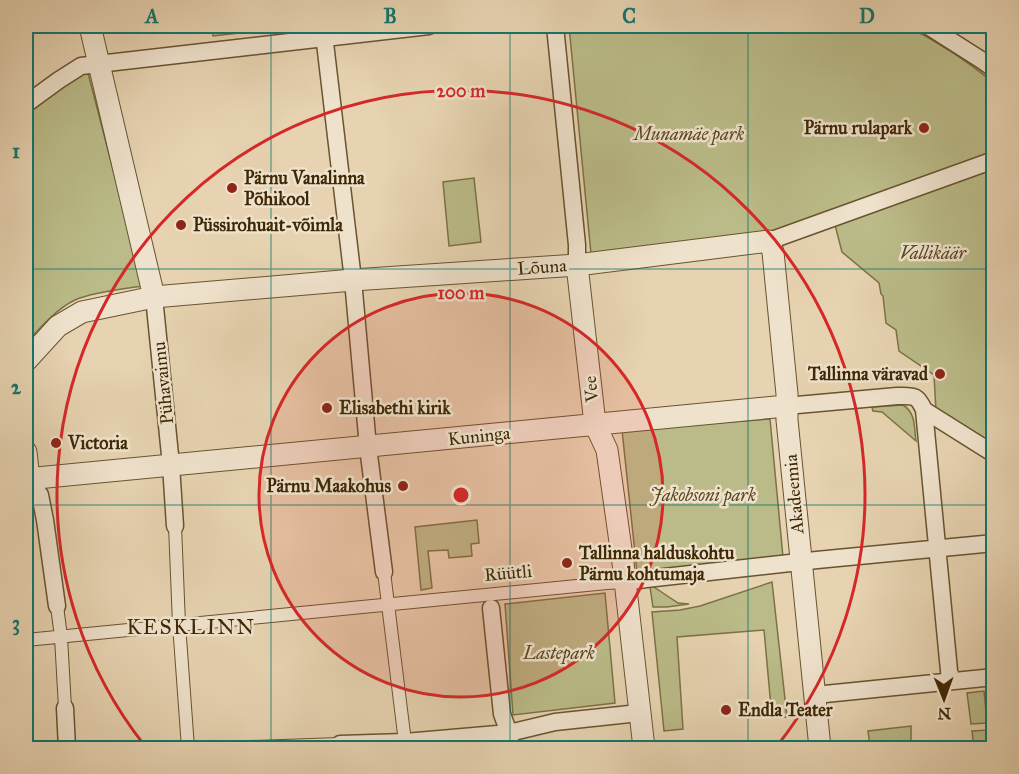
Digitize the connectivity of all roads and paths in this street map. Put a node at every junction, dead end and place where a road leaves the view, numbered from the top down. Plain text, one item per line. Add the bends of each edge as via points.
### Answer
1 (90, 26) edge
2 (429, 26) edge
3 (555, 26) edge
4 (928, 26) edge
5 (324, 32) edge
6 (99, 63) junction
7 (993, 69) edge
8 (26, 104) edge
9 (993, 160) edge
10 (769, 241) junction
11 (577, 265) junction
12 (353, 280) junction
13 (154, 297) junction
14 (26, 361) edge
15 (786, 406) junction
16 (924, 410) junction
17 (595, 424) junction
18 (368, 447) junction
19 (26, 452) edge
20 (993, 453) edge
21 (171, 465) junction
22 (27, 481) edge
23 (175, 526) joint
24 (993, 543) edge
25 (938, 548) junction
26 (800, 562) junction
27 (384, 572) joint
28 (625, 582) junction
29 (491, 601) junction
30 (388, 604) junction
31 (57, 606) joint
32 (179, 624) junction
33 (61, 637) junction
34 (26, 640) edge
35 (993, 677) edge
36 (950, 681) junction
37 (815, 695) junction
38 (65, 708) joint
39 (639, 713) junction
40 (510, 741) edge
41 (340, 744) joint
42 (405, 745) edge
43 (67, 748) edge
44 (188, 748) edge
45 (223, 748) edge
46 (644, 748) edge
47 (820, 748) edge

1 - 6 street, Pühavaimu
2 - 5 street
3 - 11 street, Vee
4 - 7 street
5 - 6 street
5 - 12 street
6 - 8 street via 81,66
6 - 13 street, Pühavaimu
9 - 10 street, Lõuna
10 - 11 street, Lõuna
10 - 15 street, Akadeemia
11 - 12 street, Lõuna
11 - 17 street, Vee
12 - 13 street, Lõuna
12 - 18 street
13 - 14 street, Lõuna via 82,312 58,326
13 - 21 street, Pühavaimu
15 - 16 street, Kuninga via 912,396
15 - 17 street, Kuninga
15 - 26 street, Akadeemia
16 - 20 street
16 - 25 street
17 - 18 street, Kuninga
17 - 28 street, Vee via 607,450
18 - 21 street, Kuninga
18 - 27 street
19 - 22 street
21 - 22 street, Kuninga
21 - 23 street, Pühavaimu
22 - 31 street via 40,495
23 - 32 street, Pühavaimu
24 - 25 street, Rüütli
25 - 26 street, Rüütli
25 - 36 street
26 - 28 street, Rüütli
26 - 37 street, Akadeemia
27 - 30 street
28 - 29 street, Rüütli
28 - 39 street, Vee
29 - 30 street, Rüütli
29 - 40 street via 502,714
30 - 32 street, Rüütli
30 - 42 street
31 - 33 street
32 - 33 street, Rüütli
32 - 44 street, Pühavaimu
33 - 34 street, Rüütli
33 - 38 street
35 - 36 street
36 - 37 street
37 - 47 street, Akadeemia
38 - 43 street
39 - 40 street via 555,722
39 - 46 street, Vee
40 - 42 street via 433,738
41 - 42 street
41 - 45 street

